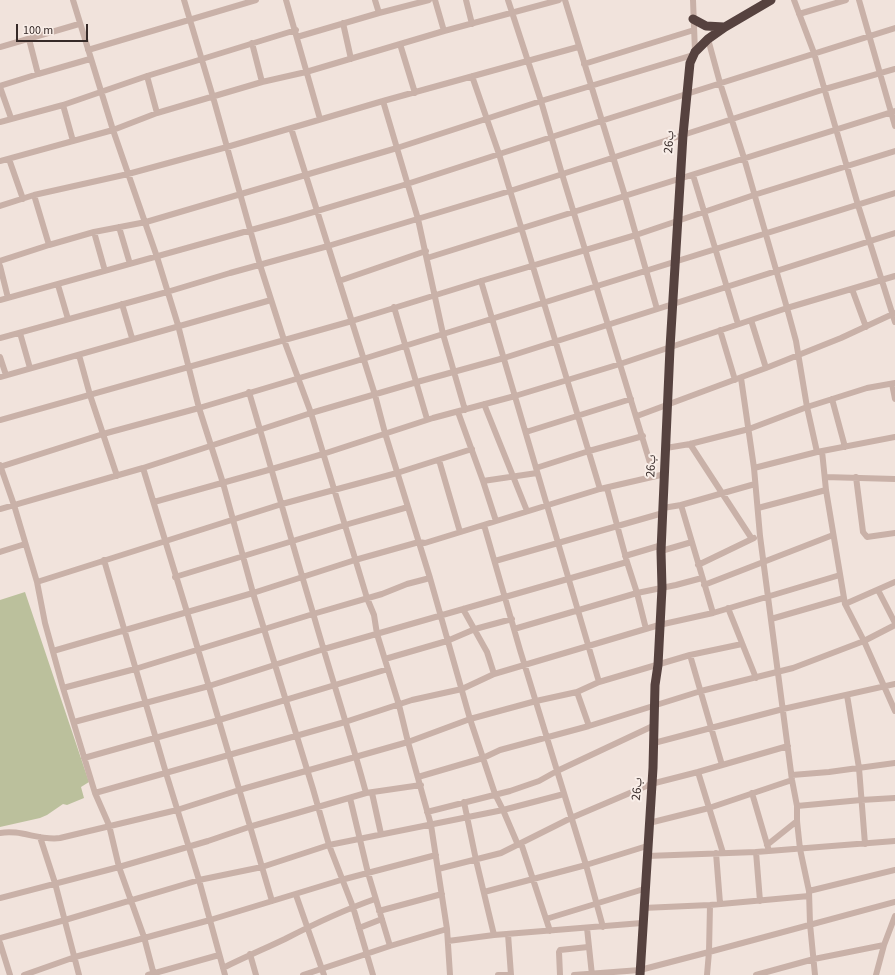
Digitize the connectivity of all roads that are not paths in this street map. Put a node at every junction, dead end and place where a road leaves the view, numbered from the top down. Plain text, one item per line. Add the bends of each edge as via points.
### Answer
1 (73, 0) edge
2 (184, 0) edge
3 (256, 0) edge
4 (287, 0) edge
5 (375, 0) edge
6 (429, 0) edge
7 (435, 0) edge
8 (466, 0) edge
9 (508, 0) edge
10 (559, 0) edge
11 (565, 0) edge
12 (694, 0) edge
13 (772, 0) edge
14 (794, 0) edge
15 (846, 0) edge
16 (860, 0) edge
17 (551, 1) edge
18 (404, 3) edge
19 (379, 12) junction
20 (512, 13) junction
21 (799, 14) junction
22 (190, 19) junction
23 (693, 19) junction
24 (343, 23) junction
25 (79, 24) junction
26 (472, 24) junction
27 (725, 27) junction
28 (895, 28) edge
29 (296, 30) junction
30 (694, 30) junction
31 (444, 31) junction
32 (870, 36) junction
33 (297, 37) junction
34 (29, 39) junction
35 (708, 39) junction
36 (252, 43) junction
37 (400, 44) junction
38 (0, 47) edge
39 (578, 47) junction
40 (88, 50) junction
41 (814, 53) junction
42 (694, 54) junction
43 (90, 59) junction
44 (202, 59) junction
45 (351, 59) junction
46 (528, 62) junction
47 (584, 64) junction
48 (895, 69) edge
49 (306, 72) junction
50 (38, 74) junction
51 (880, 74) junction
52 (147, 76) junction
53 (472, 76) junction
54 (262, 82) junction
55 (720, 83) junction
56 (0, 86) edge
57 (590, 86) junction
58 (825, 89) junction
59 (101, 92) junction
60 (415, 93) junction
61 (686, 95) junction
62 (213, 97) junction
63 (383, 101) junction
64 (541, 101) junction
65 (63, 105) junction
66 (893, 111) edge
67 (157, 113) junction
68 (11, 118) junction
69 (320, 118) junction
70 (486, 118) junction
71 (732, 120) junction
72 (601, 121) junction
73 (0, 122) edge
74 (895, 126) edge
75 (291, 128) junction
76 (836, 129) junction
77 (113, 130) junction
78 (683, 136) junction
79 (551, 137) junction
80 (73, 141) junction
81 (227, 147) junction
82 (397, 148) junction
83 (895, 151) edge
84 (499, 154) junction
85 (613, 158) junction
86 (744, 158) junction
87 (9, 159) junction
88 (0, 161) edge
89 (847, 166) junction
90 (128, 174) junction
91 (562, 174) junction
92 (306, 175) junction
93 (693, 175) junction
94 (680, 179) junction
95 (407, 184) junction
96 (510, 191) junction
97 (895, 193) edge
98 (34, 195) junction
99 (240, 195) junction
100 (754, 195) junction
101 (625, 196) junction
102 (23, 199) junction
103 (858, 205) junction
104 (0, 206) edge
105 (316, 211) junction
106 (704, 211) junction
107 (574, 212) junction
108 (418, 219) junction
109 (678, 221) junction
110 (146, 222) junction
111 (119, 227) junction
112 (521, 229) junction
113 (250, 230) junction
114 (94, 232) junction
115 (766, 233) junction
116 (895, 234) edge
117 (636, 235) junction
118 (870, 241) junction
119 (49, 245) junction
120 (328, 246) junction
121 (715, 248) junction
122 (585, 249) junction
123 (427, 254) junction
124 (157, 256) junction
125 (0, 262) edge
126 (676, 262) junction
127 (130, 264) junction
128 (260, 265) junction
129 (0, 266) edge
130 (532, 266) junction
131 (105, 271) junction
132 (647, 271) junction
133 (776, 271) junction
134 (895, 276) edge
135 (481, 280) junction
136 (881, 280) junction
137 (339, 281) junction
138 (58, 285) junction
139 (596, 287) junction
140 (727, 288) junction
141 (852, 289) junction
142 (167, 292) junction
143 (434, 295) junction
144 (8, 298) junction
145 (0, 300) edge
146 (271, 300) junction
147 (543, 303) junction
148 (122, 304) junction
149 (674, 304) junction
150 (394, 307) junction
151 (788, 308) junction
152 (656, 310) junction
153 (894, 314) edge
154 (493, 318) junction
155 (68, 319) junction
156 (751, 320) junction
157 (352, 321) junction
158 (895, 322) edge
159 (608, 324) junction
160 (738, 324) junction
161 (178, 325) junction
162 (866, 327) junction
163 (720, 330) junction
164 (20, 333) junction
165 (443, 334) junction
166 (0, 338) edge
167 (132, 338) junction
168 (284, 340) junction
169 (555, 341) junction
170 (406, 346) junction
171 (670, 348) junction
172 (79, 355) junction
173 (798, 355) junction
174 (0, 356) edge
175 (504, 358) junction
176 (363, 359) junction
177 (620, 364) junction
178 (188, 367) junction
179 (30, 368) junction
180 (766, 368) junction
181 (453, 372) junction
182 (3, 376) edge
183 (298, 378) junction
184 (566, 379) junction
185 (738, 379) junction
186 (416, 382) junction
187 (894, 384) edge
188 (249, 392) junction
189 (90, 395) junction
190 (375, 395) junction
191 (515, 396) junction
192 (632, 399) junction
193 (832, 399) junction
194 (895, 399) edge
195 (484, 404) junction
196 (667, 406) junction
197 (806, 407) junction
198 (199, 408) junction
199 (465, 410) junction
200 (458, 412) junction
201 (311, 413) junction
202 (578, 415) junction
203 (637, 416) junction
204 (0, 420) edge
205 (427, 420) junction
206 (749, 429) junction
207 (260, 430) junction
208 (526, 432) junction
209 (385, 433) junction
210 (104, 434) junction
211 (643, 436) junction
212 (895, 437) edge
213 (690, 444) junction
214 (211, 445) junction
215 (846, 447) junction
216 (666, 448) junction
217 (472, 449) junction
218 (589, 451) junction
219 (819, 451) junction
220 (323, 454) junction
221 (438, 460) junction
222 (0, 466) edge
223 (144, 468) junction
224 (754, 468) junction
225 (272, 469) junction
226 (537, 471) junction
227 (398, 473) junction
228 (665, 474) junction
229 (117, 476) junction
230 (654, 476) junction
231 (513, 477) junction
232 (825, 477) junction
233 (856, 477) junction
234 (895, 479) edge
235 (483, 481) junction
236 (223, 483) junction
237 (755, 484) junction
238 (603, 488) junction
239 (334, 490) junction
240 (826, 490) junction
241 (723, 494) junction
242 (154, 502) junction
243 (282, 504) junction
244 (14, 505) junction
245 (681, 505) junction
246 (547, 506) junction
247 (408, 507) junction
248 (758, 508) junction
249 (0, 509) edge
250 (526, 511) junction
251 (663, 511) junction
252 (233, 520) junction
253 (496, 521) junction
254 (345, 525) junction
255 (484, 525) junction
256 (617, 526) junction
257 (460, 532) junction
258 (895, 533) edge
259 (832, 535) junction
260 (760, 536) junction
261 (752, 539) junction
262 (166, 540) junction
263 (292, 541) junction
264 (419, 542) junction
265 (692, 542) junction
266 (558, 543) junction
267 (25, 544) junction
268 (662, 548) junction
269 (0, 552) edge
270 (243, 556) junction
271 (626, 559) junction
272 (104, 560) junction
273 (355, 560) junction
274 (764, 560) junction
275 (495, 561) junction
276 (698, 565) junction
277 (840, 575) junction
278 (176, 577) junction
279 (303, 578) junction
280 (430, 578) junction
281 (568, 578) junction
282 (702, 578) junction
283 (37, 582) junction
284 (895, 582) edge
285 (704, 585) junction
286 (662, 588) junction
287 (878, 590) junction
288 (253, 593) junction
289 (637, 593) junction
290 (506, 596) junction
291 (769, 596) junction
292 (367, 598) junction
293 (844, 601) junction
294 (463, 608) junction
295 (728, 608) junction
296 (579, 610) junction
297 (187, 612) junction
298 (713, 613) junction
299 (313, 614) junction
300 (440, 616) junction
301 (512, 619) junction
302 (771, 619) junction
303 (895, 624) edge
304 (659, 625) junction
305 (264, 629) junction
306 (475, 629) junction
307 (514, 629) junction
308 (646, 629) junction
309 (124, 630) junction
310 (378, 634) junction
311 (447, 641) junction
312 (864, 641) junction
313 (742, 644) junction
314 (589, 646) junction
315 (198, 649) junction
316 (324, 650) junction
317 (53, 651) junction
318 (690, 655) junction
319 (385, 659) junction
320 (276, 665) junction
321 (525, 665) junction
322 (658, 665) junction
323 (135, 669) junction
324 (388, 670) junction
325 (779, 672) junction
326 (494, 674) junction
327 (756, 678) junction
328 (599, 682) junction
329 (895, 684) edge
330 (335, 685) junction
331 (208, 686) junction
332 (883, 687) junction
333 (63, 688) junction
334 (462, 689) junction
335 (701, 691) junction
336 (577, 692) junction
337 (847, 695) junction
338 (286, 700) junction
339 (536, 701) junction
340 (146, 703) junction
341 (399, 705) junction
342 (655, 705) junction
343 (783, 709) junction
344 (895, 711) edge
345 (470, 719) junction
346 (219, 720) junction
347 (74, 722) junction
348 (345, 722) junction
349 (655, 724) junction
350 (589, 726) junction
351 (711, 727) junction
352 (297, 736) junction
353 (547, 737) junction
354 (156, 738) junction
355 (408, 742) junction
356 (654, 742) junction
357 (788, 746) junction
358 (229, 755) junction
359 (356, 757) junction
360 (84, 758) junction
361 (483, 758) junction
362 (895, 762) edge
363 (722, 765) junction
364 (859, 768) junction
365 (308, 770) junction
366 (557, 772) junction
367 (698, 772) junction
368 (166, 773) junction
369 (418, 777) junction
370 (792, 778) junction
371 (651, 784) junction
372 (421, 785) junction
373 (239, 790) junction
374 (95, 793) junction
375 (369, 793) junction
376 (752, 793) junction
377 (495, 794) junction
378 (564, 794) junction
379 (350, 798) junction
380 (895, 798) edge
381 (861, 800) junction
382 (464, 802) junction
383 (798, 806) junction
384 (318, 807) junction
385 (709, 808) junction
386 (177, 810) junction
387 (503, 810) junction
388 (427, 812) junction
389 (468, 817) junction
390 (572, 818) junction
391 (797, 821) junction
392 (648, 823) junction
393 (431, 825) junction
394 (109, 826) junction
395 (250, 827) junction
396 (0, 833) edge
397 (381, 834) junction
398 (40, 837) junction
399 (359, 839) junction
400 (895, 841) edge
401 (519, 844) junction
402 (865, 844) junction
403 (328, 845) junction
404 (647, 846) junction
405 (189, 847) junction
406 (768, 848) junction
407 (800, 849) junction
408 (756, 852) junction
409 (720, 853) junction
410 (436, 855) junction
411 (647, 856) junction
412 (476, 860) junction
413 (586, 864) junction
414 (119, 867) junction
415 (262, 867) junction
416 (438, 869) junction
417 (895, 870) edge
418 (368, 873) junction
419 (533, 879) junction
420 (199, 880) junction
421 (341, 880) junction
422 (55, 883) junction
423 (644, 889) junction
424 (484, 892) junction
425 (809, 893) junction
426 (442, 894) junction
427 (296, 895) junction
428 (0, 898) edge
429 (375, 899) junction
430 (131, 900) junction
431 (272, 901) junction
432 (760, 901) junction
433 (895, 902) edge
434 (597, 903) junction
435 (720, 903) junction
436 (710, 905) junction
437 (353, 907) junction
438 (644, 908) junction
439 (379, 911) junction
440 (895, 916) edge
441 (382, 919) junction
442 (546, 919) junction
443 (65, 920) junction
444 (210, 920) junction
445 (642, 923) junction
446 (810, 924) junction
447 (307, 927) junction
448 (603, 927) junction
449 (359, 928) junction
450 (587, 928) junction
451 (447, 929) junction
452 (550, 931) junction
453 (508, 934) junction
454 (494, 935) junction
455 (0, 938) edge
456 (144, 938) junction
457 (448, 941) junction
458 (0, 943) edge
459 (884, 945) junction
460 (390, 946) junction
461 (588, 947) junction
462 (709, 952) junction
463 (367, 953) junction
464 (250, 954) junction
465 (219, 955) junction
466 (75, 957) junction
467 (814, 959) junction
468 (223, 968) junction
469 (322, 968) junction
470 (640, 972) edge
471 (780, 972) edge
472 (152, 974) edge
473 (592, 974) edge
474 (10, 975) edge
475 (24, 975) edge
476 (80, 975) edge
477 (225, 975) edge
478 (256, 975) edge
479 (303, 975) edge
480 (324, 975) edge
481 (373, 975) edge
482 (450, 975) edge
483 (498, 975) edge
484 (511, 975) edge
485 (560, 975) edge
486 (574, 975) edge
487 (707, 975) edge
488 (756, 975) edge
489 (816, 975) edge
490 (876, 975) edge

1 - 25 street
2 - 22 street
3 - 22 street
4 - 29 street
5 - 19 street
6 - 18 street
7 - 31 street
8 - 26 street
9 - 20 street
10 - 17 street
11 - 39 street
12 - 23 street
13 - 27 highway
14 - 21 street
15 - 21 street
16 - 32 street
17 - 20 street
18 - 19 street
19 - 24 street
20 - 26 street
20 - 46 street
21 - 41 street
22 - 40 street
22 - 44 street
23 - 27 highway via 706,26
23 - 30 street
24 - 33 street
24 - 45 street
25 - 34 street
25 - 40 street
26 - 31 street
27 - 35 highway
28 - 32 street
29 - 33 street
29 - 36 street
30 - 42 street
30 - 47 street
31 - 37 street
32 - 41 street
32 - 51 street
33 - 49 street
34 - 38 street
34 - 50 street
35 - 42 highway
35 - 55 street
36 - 44 street
36 - 54 street
37 - 45 street
37 - 60 street
39 - 46 street
39 - 47 street
40 - 43 street
41 - 55 street
41 - 58 street
42 - 57 street
42 - 61 highway, 26ب via 690,63
43 - 50 street
43 - 59 street
44 - 52 street
44 - 62 street
45 - 49 street
46 - 53 street
46 - 64 street
47 - 57 street
48 - 51 street
49 - 54 street
49 - 69 street
50 - 56 street
51 - 58 street
51 - 66 street
52 - 59 street
52 - 67 street
53 - 60 street
53 - 70 street
54 - 62 street
55 - 61 street
55 - 71 street
56 - 68 street
57 - 64 street
57 - 72 street
58 - 71 street
58 - 76 street
59 - 65 street
59 - 77 street
60 - 63 street
61 - 72 street
61 - 78 highway, 26ب
62 - 67 street
62 - 81 street
63 - 69 street
63 - 82 street
64 - 70 street
64 - 79 street
65 - 68 street
65 - 80 street
66 - 74 street
66 - 76 street
67 - 77 street
68 - 73 street
69 - 75 street
70 - 82 street
70 - 84 street
71 - 78 street
71 - 86 street
72 - 79 street
72 - 85 street
75 - 81 street
75 - 92 street
76 - 86 street
76 - 89 street
77 - 80 street
77 - 90 street
78 - 85 street
78 - 94 highway, 26ب
79 - 84 street
79 - 91 street
80 - 87 street
81 - 90 street
81 - 99 street
82 - 92 street
82 - 95 street
83 - 89 street
84 - 95 street
84 - 96 street
85 - 91 street
85 - 101 street
86 - 93 street
86 - 100 street
87 - 88 street
87 - 102 street
89 - 100 street
89 - 103 street
90 - 98 street
90 - 110 street
91 - 96 street
91 - 107 street
92 - 99 street
92 - 105 street
93 - 94 street
93 - 106 street
94 - 101 street
94 - 109 highway, 26ب
95 - 105 street
95 - 108 street
96 - 108 street
96 - 112 street
97 - 103 street
98 - 102 street
98 - 119 street
99 - 110 street
99 - 113 street
100 - 106 street
100 - 115 street
101 - 107 street
101 - 117 street
102 - 104 street
103 - 115 street
103 - 118 street
105 - 113 street
105 - 120 street
106 - 109 street
106 - 121 street
107 - 112 street
107 - 122 street
108 - 120 street
108 - 123 street
109 - 117 street
109 - 126 highway, 26ب
110 - 111 street
110 - 124 street
111 - 114 street
111 - 127 street
112 - 123 street
112 - 130 street
113 - 124 street
113 - 128 street
114 - 119 street
114 - 131 street
115 - 121 street
115 - 133 street
116 - 118 street
117 - 122 street
117 - 132 street
118 - 133 street
118 - 136 street
119 - 125 street
120 - 128 street
120 - 137 street
121 - 126 street
121 - 140 street
122 - 130 street
122 - 139 street
123 - 137 street
123 - 143 street
124 - 127 street
124 - 142 street
126 - 132 street
126 - 149 highway, 26ب
127 - 131 street
128 - 142 street
128 - 146 street
129 - 144 street
130 - 135 street
130 - 147 street
131 - 138 street
132 - 139 street
132 - 152 street
133 - 140 street
133 - 151 street
134 - 136 street
135 - 143 street
135 - 154 street
136 - 141 street
136 - 153 street
137 - 157 street
138 - 144 street
138 - 155 street
139 - 147 street
139 - 159 street
140 - 149 street
140 - 160 street
141 - 151 street
141 - 162 street
142 - 148 street
142 - 161 street
143 - 150 street
143 - 165 street
144 - 145 street
146 - 161 street
146 - 168 street
147 - 154 street
147 - 169 street
148 - 155 street
148 - 167 street
149 - 152 street
149 - 171 highway, 26ب
150 - 157 street
150 - 170 street
151 - 156 street
151 - 173 street
152 - 159 street
153 - 158 street
153 - 162 street
154 - 165 street
154 - 175 street
155 - 164 street
156 - 160 street
156 - 180 street
157 - 168 street
157 - 176 street
159 - 169 street
159 - 177 street
160 - 163 street
161 - 167 street
161 - 178 street
162 - 173 street
163 - 171 street
163 - 185 street
164 - 166 street
164 - 179 street
165 - 170 street
165 - 181 street
167 - 172 street
168 - 178 street
168 - 183 street
169 - 175 street
169 - 184 street
170 - 176 street
170 - 186 street
171 - 177 street
171 - 196 highway, 26ب
172 - 179 street
172 - 189 street
173 - 180 street
173 - 197 street
174 - 182 street
175 - 181 street
175 - 191 street
176 - 183 street
176 - 190 street
177 - 184 street
177 - 192 street
178 - 189 street
178 - 198 street
179 - 182 street
180 - 185 street
181 - 186 street
181 - 199 street
183 - 188 street
183 - 201 street
184 - 191 street
184 - 202 street
185 - 196 street
185 - 206 street
186 - 190 street
186 - 205 street
187 - 193 street via 867,388
187 - 194 street
188 - 198 street
188 - 207 street
189 - 204 street
189 - 210 street
190 - 201 street
190 - 209 street
191 - 195 street
191 - 208 street
192 - 202 street
192 - 203 street
193 - 197 street
193 - 215 street
195 - 199 street
195 - 231 street
196 - 203 street
196 - 216 highway, 26ب
197 - 206 street
197 - 219 street
198 - 210 street
198 - 214 street
199 - 200 street
200 - 205 street
200 - 217 street
201 - 207 street
201 - 220 street
202 - 208 street
202 - 218 street
203 - 211 street
205 - 209 street
206 - 213 street
206 - 224 street
207 - 214 street
207 - 225 street
208 - 226 street
209 - 220 street
209 - 227 street
210 - 222 street
210 - 229 street
211 - 218 street
211 - 230 street
212 - 215 street
213 - 216 street
213 - 241 street
214 - 223 street
214 - 236 street
215 - 219 street
216 - 228 highway, 26ب
217 - 221 street
217 - 235 street
218 - 226 street
218 - 238 street
219 - 224 street
219 - 232 street
220 - 225 street
220 - 239 street
221 - 227 street
221 - 257 street
222 - 244 street
223 - 229 street
223 - 242 street
224 - 237 street
225 - 236 street
225 - 243 street
226 - 231 street
226 - 246 street
227 - 239 street
227 - 247 street
228 - 230 street
228 - 251 highway, 26ب
229 - 244 street
230 - 238 street
231 - 235 street
231 - 250 street
232 - 233 street
232 - 240 street
233 - 234 street
233 - 258 street via 864,534 867,537
235 - 253 street
236 - 242 street
236 - 252 street
237 - 241 street
237 - 248 street
238 - 246 street
238 - 256 street
239 - 243 street
239 - 254 street
240 - 248 street
240 - 259 street
241 - 245 street
241 - 261 street
242 - 262 street
243 - 252 street
243 - 263 street
244 - 249 street
244 - 267 street
245 - 251 street
245 - 265 street
246 - 250 street
246 - 266 street
247 - 254 street
247 - 264 street
248 - 260 street
250 - 253 street
251 - 256 street
251 - 268 highway, 26ب
252 - 262 street
252 - 270 street
253 - 255 street
254 - 263 street
254 - 273 street
255 - 257 street
255 - 275 street
256 - 266 street
256 - 271 street
257 - 264 street via 425,543
259 - 274 street
259 - 277 street
260 - 261 street
260 - 274 street
261 - 276 street
262 - 272 street
262 - 278 street
263 - 270 street
263 - 279 street
264 - 273 street
264 - 280 street
265 - 268 street
265 - 276 street
266 - 275 street
266 - 281 street
267 - 269 street
267 - 283 street
268 - 271 street
268 - 286 highway, 26ب
270 - 278 street
270 - 288 street
271 - 281 street
271 - 289 street
272 - 283 street
272 - 309 street
273 - 279 street
273 - 292 street
274 - 285 street
274 - 291 street
275 - 290 street
276 - 282 street
277 - 291 street
277 - 293 street
278 - 297 street
279 - 288 street
279 - 299 street
280 - 292 street
280 - 300 street
281 - 290 street
281 - 296 street
282 - 285 street
282 - 286 street
283 - 317 street
284 - 287 street
285 - 298 street
286 - 289 street
286 - 304 highway, 26ب
287 - 293 street
287 - 303 street
288 - 297 street
288 - 305 street
289 - 296 street
289 - 308 street
290 - 294 street
290 - 301 street
291 - 295 street
291 - 302 street
292 - 299 street
292 - 310 street
293 - 302 street
293 - 312 street
294 - 300 street
294 - 306 street
295 - 298 street
295 - 313 street
296 - 307 street
296 - 314 street
297 - 309 street
297 - 315 street
298 - 304 street
299 - 305 street
299 - 316 street
300 - 310 street
300 - 311 street
301 - 306 street
301 - 307 street
302 - 325 street
303 - 312 street
304 - 308 street
304 - 322 highway, 26ب
305 - 315 street
305 - 320 street
306 - 311 street
306 - 326 street via 487,652
307 - 321 street
308 - 314 street
309 - 317 street
309 - 323 street
310 - 316 street
310 - 319 street
311 - 319 street
311 - 334 street
312 - 325 street
312 - 332 street
313 - 318 street
313 - 327 street
314 - 321 street
314 - 328 street
315 - 323 street
315 - 331 street
316 - 320 street
316 - 330 street
317 - 333 street
318 - 322 street
318 - 335 street
319 - 324 street
320 - 331 street
320 - 338 street
321 - 326 street
321 - 339 street
322 - 328 street
322 - 342 highway, 26ب
323 - 333 street
323 - 340 street
324 - 330 street
324 - 341 street
325 - 327 street
325 - 343 street
326 - 334 street
327 - 335 street
328 - 336 street
329 - 332 street
330 - 338 street
330 - 348 street
331 - 340 street
331 - 346 street
332 - 337 street
332 - 344 street
333 - 347 street
334 - 341 street
334 - 345 street
335 - 342 street
335 - 351 street
336 - 339 street
336 - 350 street
337 - 343 street
337 - 364 street
338 - 346 street
338 - 352 street
339 - 345 street
339 - 353 street
340 - 347 street
340 - 354 street
341 - 348 street
341 - 355 street
342 - 349 highway, 26ب
342 - 350 street
343 - 351 street
343 - 357 street
345 - 355 street
345 - 361 street
346 - 354 street
346 - 358 street
347 - 360 street
348 - 352 street
348 - 359 street
349 - 356 highway, 26ب
349 - 366 street
350 - 353 street
351 - 356 street
351 - 363 street
352 - 358 street
352 - 365 street
353 - 361 street via 500,750
353 - 366 street
354 - 360 street
354 - 368 street
355 - 359 street
355 - 369 street
356 - 371 highway, 26ب
357 - 363 street
357 - 370 street
358 - 368 street
358 - 373 street
359 - 365 street
359 - 375 street
360 - 374 street
361 - 369 street
361 - 377 street
362 - 364 street
363 - 367 street
364 - 370 street
364 - 381 street
365 - 373 street
365 - 384 street
366 - 377 street via 539,781
366 - 378 street
367 - 371 street
367 - 385 street
368 - 374 street
368 - 386 street
369 - 372 street
370 - 376 street
370 - 383 street
371 - 390 street
371 - 392 highway, 26ب
372 - 375 street
372 - 388 street
373 - 386 street
373 - 395 street
374 - 394 street
375 - 379 street
375 - 397 street
376 - 385 street
376 - 406 street
377 - 382 street
377 - 387 street
378 - 387 street
378 - 390 street
379 - 384 street
379 - 399 street
380 - 381 street
381 - 383 street
381 - 402 street
382 - 388 street
382 - 389 street
383 - 391 street
384 - 395 street
384 - 403 street
385 - 392 street
385 - 409 street
386 - 394 street
386 - 405 street
387 - 389 street
387 - 401 street
388 - 393 street
389 - 393 street
389 - 412 street
390 - 401 street
390 - 413 street
391 - 406 street
391 - 407 street
392 - 404 highway, 26ب
393 - 397 street
393 - 410 street
394 - 398 street via 60,838
394 - 414 street
395 - 405 street
395 - 415 street
396 - 398 street via 14,832
397 - 399 street
398 - 422 street
399 - 403 street
399 - 418 street
400 - 402 street
401 - 412 street via 501,853
401 - 419 street
402 - 407 street
403 - 415 street
403 - 421 street
404 - 411 highway, 26ب
404 - 413 street
405 - 414 street
405 - 420 street
406 - 407 street
406 - 408 street
407 - 425 street
408 - 409 street
408 - 432 street
409 - 411 street
409 - 435 street
410 - 416 street
410 - 418 street
411 - 423 highway, 26ب
412 - 416 street
412 - 424 street
413 - 419 street
413 - 434 street
414 - 422 street
414 - 430 street
415 - 420 street
415 - 431 street
416 - 426 street
417 - 425 street
418 - 421 street
418 - 429 street
419 - 424 street
419 - 442 street
420 - 430 street
420 - 444 street
421 - 427 street
421 - 437 street
422 - 428 street
422 - 443 street
423 - 434 street
423 - 438 highway, 26ب
424 - 454 street
425 - 432 street
425 - 446 street
426 - 439 street
426 - 451 street
427 - 431 street
427 - 447 street
429 - 437 street
429 - 439 street
430 - 443 street
430 - 456 street
431 - 444 street
432 - 435 street
433 - 446 street
434 - 442 street
434 - 448 street
435 - 436 street
436 - 438 street
436 - 462 street
437 - 447 street
437 - 449 street
438 - 445 highway, 26ب
439 - 441 street
440 - 459 street
441 - 449 street
441 - 460 street
442 - 452 street
443 - 455 street
443 - 466 street
444 - 456 street
444 - 465 street
445 - 448 street
445 - 470 highway, 26ب
446 - 462 street
446 - 467 street
447 - 464 street
447 - 469 street
448 - 450 street
449 - 463 street
450 - 452 street
450 - 461 street
451 - 457 street
451 - 460 street
452 - 453 street
453 - 454 street
453 - 484 street
454 - 457 street
456 - 466 street
456 - 472 street
457 - 482 street
458 - 474 street
459 - 467 street
459 - 490 street
460 - 463 street
461 - 473 street
461 - 485 street via 560,950
462 - 470 street
462 - 487 street
463 - 469 street
463 - 481 street
464 - 468 street
464 - 478 street
465 - 468 street
465 - 472 street
466 - 475 street
466 - 476 street
467 - 471 street
467 - 489 street
468 - 477 street
469 - 479 street
469 - 480 street
470 - 473 street
471 - 488 street
473 - 486 street
483 - 484 street

